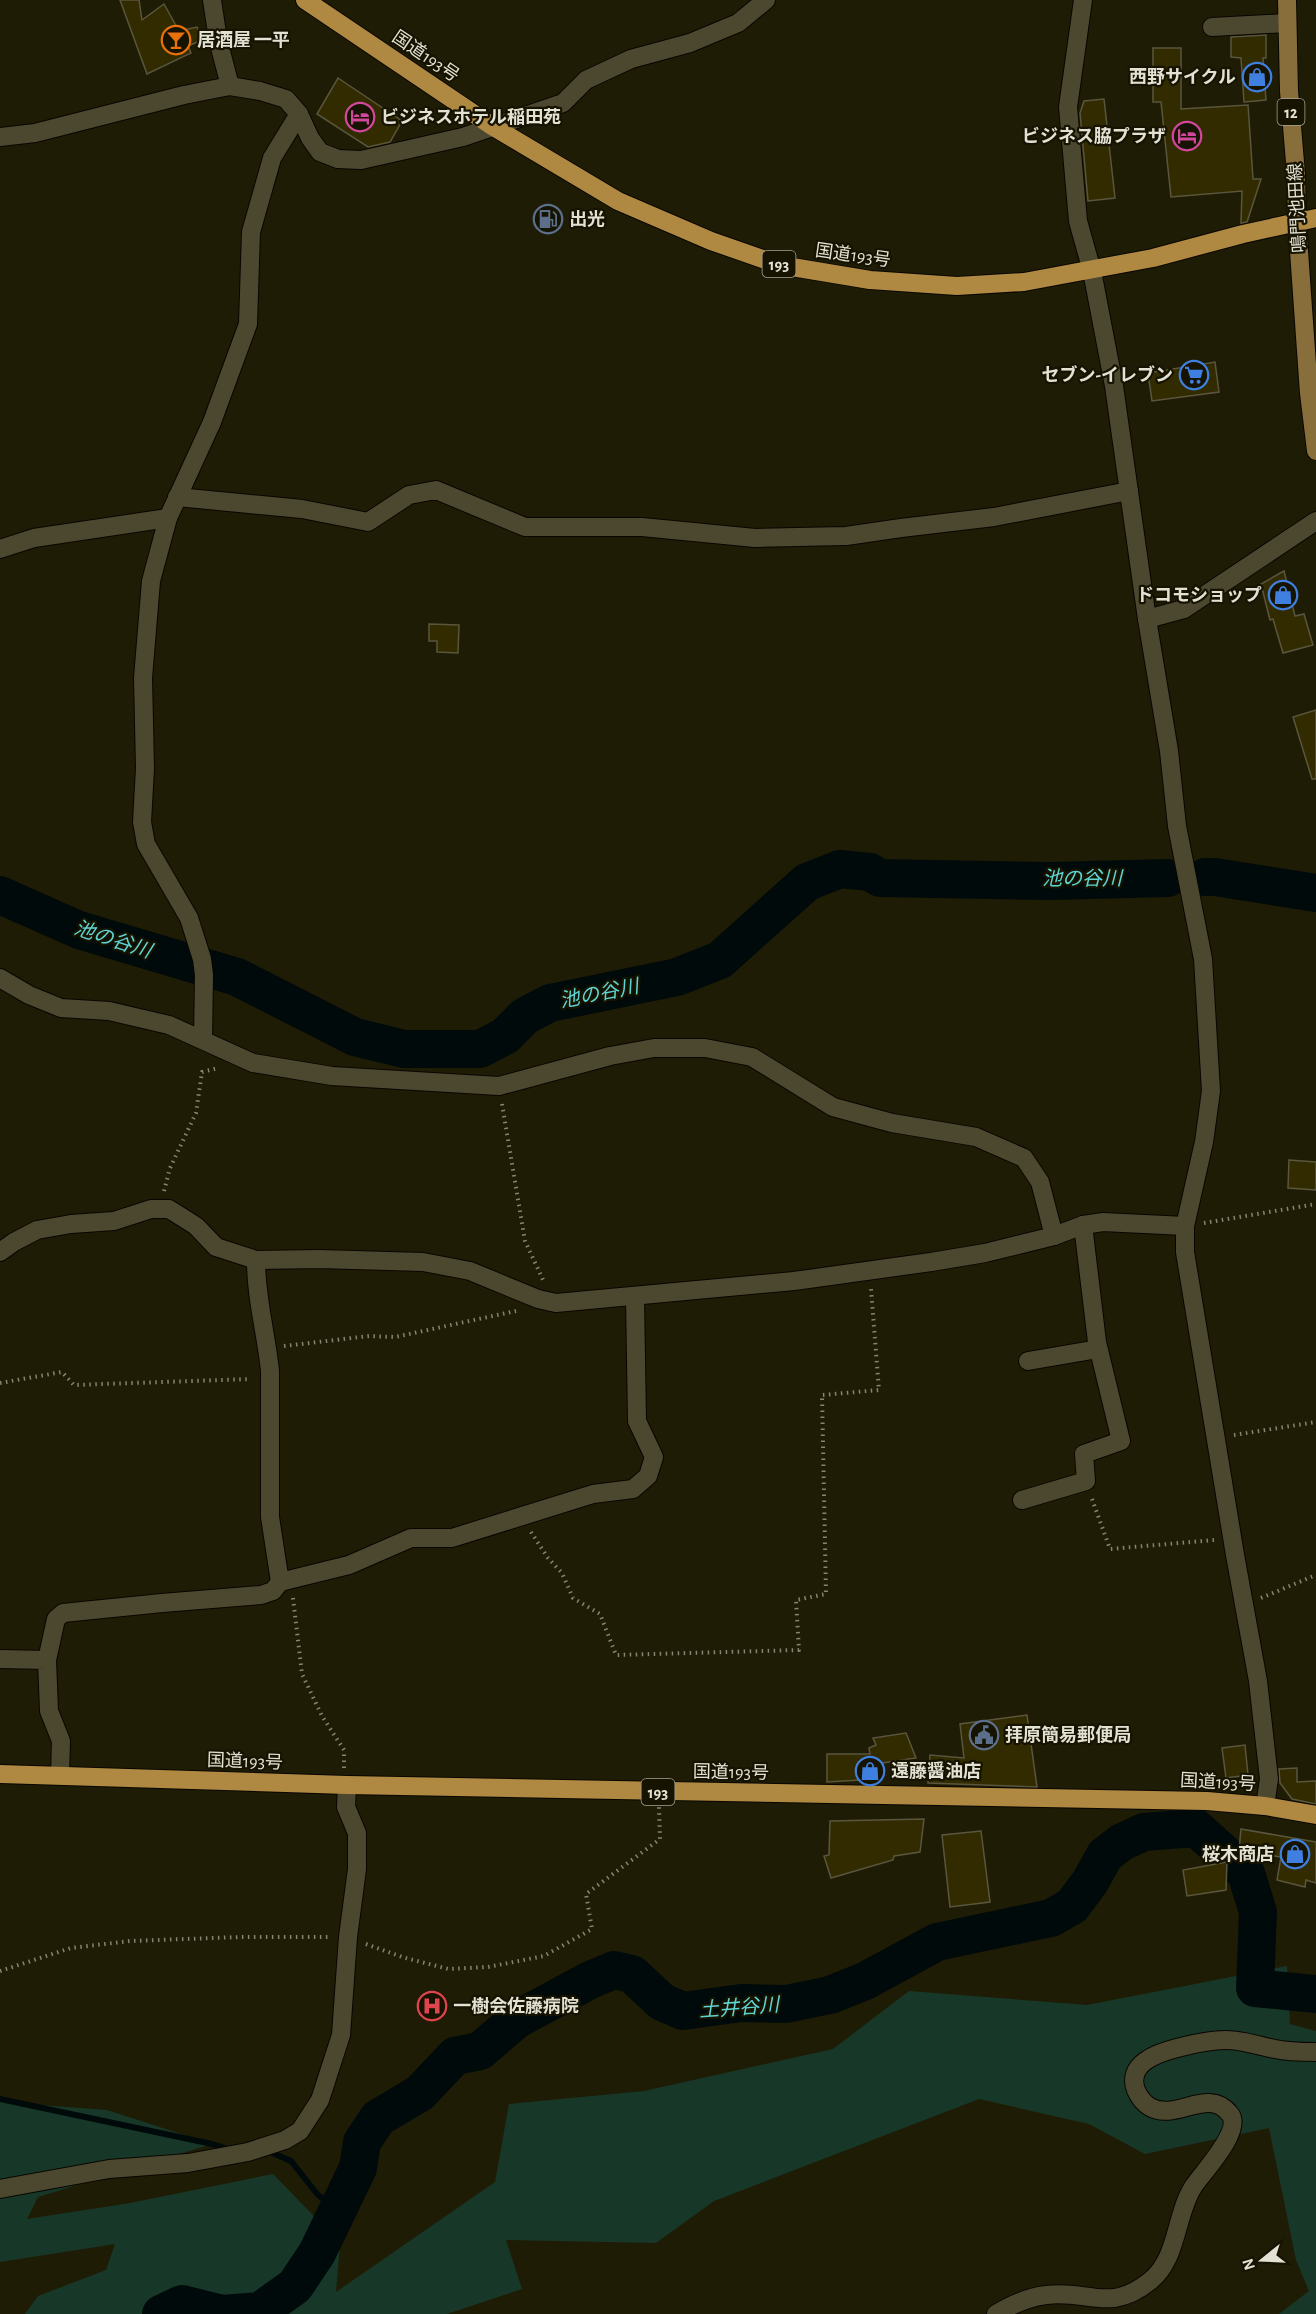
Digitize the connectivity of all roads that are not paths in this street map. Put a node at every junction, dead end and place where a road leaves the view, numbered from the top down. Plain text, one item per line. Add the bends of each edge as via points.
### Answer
1 (212, 0) edge
2 (305, 0) edge
3 (766, 0) edge
4 (1083, 0) edge
5 (1287, 0) edge
6 (1287, 22) junction
7 (1212, 27) dead end
8 (230, 86) junction
9 (299, 114) junction
10 (492, 126) junction
11 (0, 137) edge
12 (1316, 218) edge
13 (1297, 223) junction
14 (1092, 271) junction
15 (1316, 451) edge
16 (1129, 491) junction
17 (177, 497) junction
18 (168, 518) junction
19 (1316, 521) edge
20 (0, 549) edge
21 (1147, 620) junction
22 (0, 978) edge
23 (203, 1040) junction
24 (1083, 1225) junction
25 (1185, 1226) junction
26 (1054, 1236) junction
27 (0, 1252) edge
28 (256, 1260) junction
29 (635, 1297) junction
30 (1098, 1349) junction
31 (1028, 1361) dead end
32 (1022, 1500) dead end
33 (286, 1581) junction
34 (0, 1659) edge
35 (47, 1660) junction
36 (0, 1774) edge
37 (60, 1775) junction
38 (345, 1785) junction
39 (1266, 1806) junction
40 (1316, 1815) edge
41 (1316, 2052) edge
42 (0, 2189) edge
43 (996, 2314) edge

1 - 8 street
2 - 10 highway, 国道193号 / 193
3 - 10 street via 738,23 690,43 631,59 586,80 563,103
4 - 14 street via 1068,107 1078,221
5 - 6 main road, 鳴門池田線 / 12
6 - 7 street
6 - 13 main road, 鳴門池田線 / 12
8 - 9 street via 286,99
8 - 11 street via 35,133
9 - 10 street via 320,152 338,159 361,160 463,137
9 - 17 street via 272,158 251,231 248,324 212,422
10 - 14 highway, 国道193号 / 193 via 618,201 711,241 780,265 870,280 957,286 1024,282
12 - 13 highway, 国道193号 / 193
13 - 14 highway, 国道193号 / 193
13 - 15 main road, 鳴門池田線 / 12
14 - 16 street
16 - 17 street via 1005,515 846,536 755,538 642,527 525,527 436,490 409,495 368,522 302,510
16 - 21 street
17 - 18 street
18 - 20 street via 34,538
18 - 23 street via 150,592 143,678 142,822 147,843 189,918 203,967
19 - 21 street via 1184,609
21 - 25 street via 1177,826 1203,959 1207,1012 1211,1091
22 - 23 street via 61,1008 108,1011 169,1025
23 - 26 street via 253,1063 332,1076 499,1086 654,1048 705,1048 752,1057 833,1107 976,1137 1024,1158 1040,1182
24 - 25 street via 1102,1222
24 - 26 street
24 - 30 street
25 - 39 street via 1185,1252 1258,1681 1269,1779
26 - 29 street via 985,1253 870,1270
27 - 28 street via 37,1230 114,1221 151,1209 169,1209 196,1226 216,1247
28 - 29 street via 423,1262 470,1271 556,1303
28 - 33 street via 256,1291 270,1378 270,1517
29 - 33 street via 637,1421 654,1457 648,1476 633,1489 593,1494 452,1538 411,1538 349,1565
30 - 31 street
30 - 32 street via 1121,1441 1084,1454 1086,1481
33 - 35 street via 273,1592 261,1595 63,1613 56,1618
34 - 35 street
35 - 37 street via 49,1711 61,1742
36 - 37 highway, 国道193号 / 193
37 - 38 highway, 国道193号 / 193
38 - 39 highway, 国道193号 / 193 via 1207,1801
38 - 42 street via 346,1806 357,1833 357,1869 341,2035 320,2100 300,2131 248,2152 188,2163 109,2169
39 - 40 highway, 国道193号 / 193
41 - 43 street via 1278,2050 1227,2040 1175,2048 1144,2061 1133,2079 1147,2106 1165,2112 1208,2102 1219,2104 1232,2116 1229,2139 1191,2190 1167,2260 1153,2279 1118,2298 1094,2300 1048,2294

